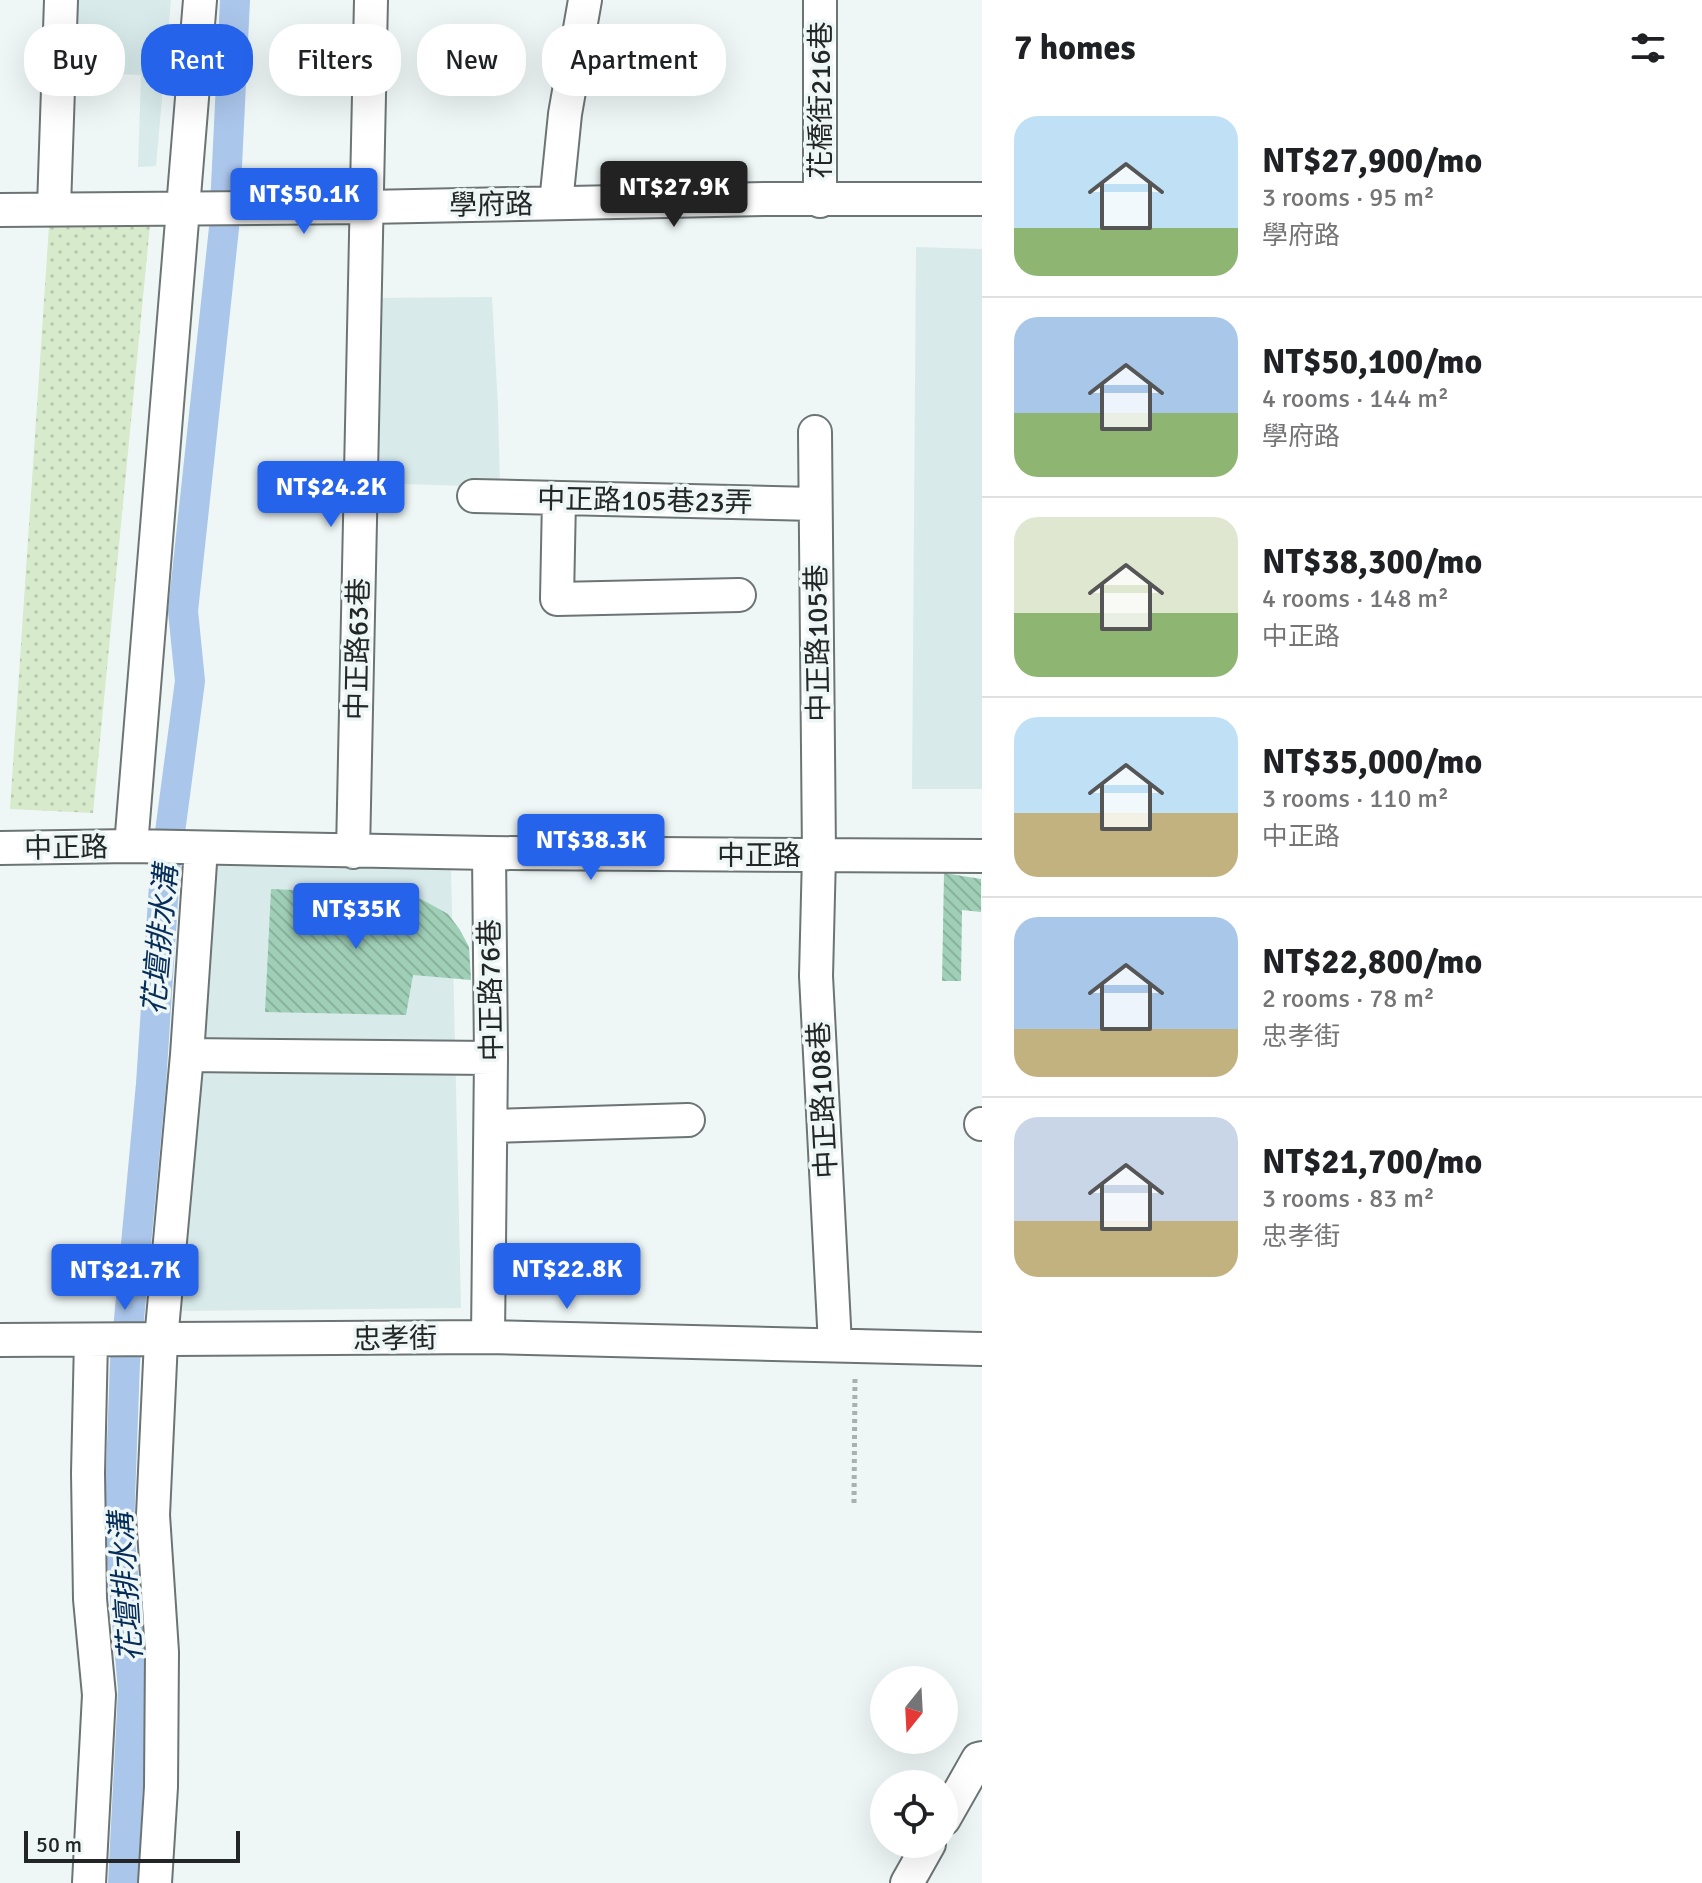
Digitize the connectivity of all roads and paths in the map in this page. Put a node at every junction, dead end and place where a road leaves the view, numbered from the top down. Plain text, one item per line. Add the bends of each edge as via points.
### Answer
1 (61, 0) edge
2 (200, 0) edge
3 (371, 0) edge
4 (585, 0) edge
5 (820, 0) edge
6 (982, 199) edge
7 (820, 201) junction
8 (556, 203) junction
9 (54, 207) junction
10 (366, 207) junction
11 (194, 208) junction
12 (0, 210) edge
13 (815, 432) dead end
14 (474, 496) dead end
15 (559, 499) junction
16 (815, 504) junction
17 (739, 595) dead end
18 (131, 846) junction
19 (0, 848) edge
20 (201, 848) junction
21 (353, 852) junction
22 (489, 853) junction
23 (819, 855) junction
24 (982, 856) edge
25 (187, 1055) junction
26 (491, 1058) junction
27 (688, 1120) dead end
28 (491, 1126) junction
29 (488, 1337) junction
30 (0, 1340) edge
31 (97, 1340) junction
32 (155, 1340) junction
33 (845, 1346) junction
34 (982, 1349) edge
35 (854, 1503) dead end
36 (982, 1758) edge
37 (958, 1794) edge
38 (921, 1858) edge
39 (89, 1883) edge
40 (155, 1883) edge
41 (907, 1883) edge

1 - 9 street
2 - 11 street
3 - 10 street, 中正路63巷
4 - 8 street
5 - 7 street, 花橋街216巷
6 - 7 street, 學府路
7 - 8 street, 學府路
8 - 10 street, 學府路
9 - 11 street, 學府路
9 - 12 street, 學府路
10 - 11 street, 學府路
10 - 21 street, 中正路63巷
11 - 18 street
13 - 16 street, 中正路105巷
14 - 15 street, 中正路105巷23弄
15 - 16 street, 中正路105巷23弄
15 - 17 street via 557,599
16 - 23 street, 中正路105巷
18 - 19 street, 中正路
18 - 20 street, 中正路
20 - 21 street, 中正路
20 - 25 street
21 - 22 street, 中正路
22 - 23 street, 中正路
22 - 26 street, 中正路76巷
23 - 24 street, 中正路
23 - 33 street, 中正路108巷 via 816,976
25 - 26 street
25 - 32 street
26 - 28 street, 中正路76巷
27 - 28 street
28 - 29 street, 中正路76巷
29 - 32 street, 忠孝街
29 - 33 street, 忠孝街
30 - 31 street, 忠孝街
31 - 32 street, 忠孝街
31 - 39 street via 88,1473 90,1599 99,1695
32 - 40 street via 153,1515 162,1652
33 - 34 street, 忠孝街
33 - 35 path
36 - 37 street
38 - 41 street

